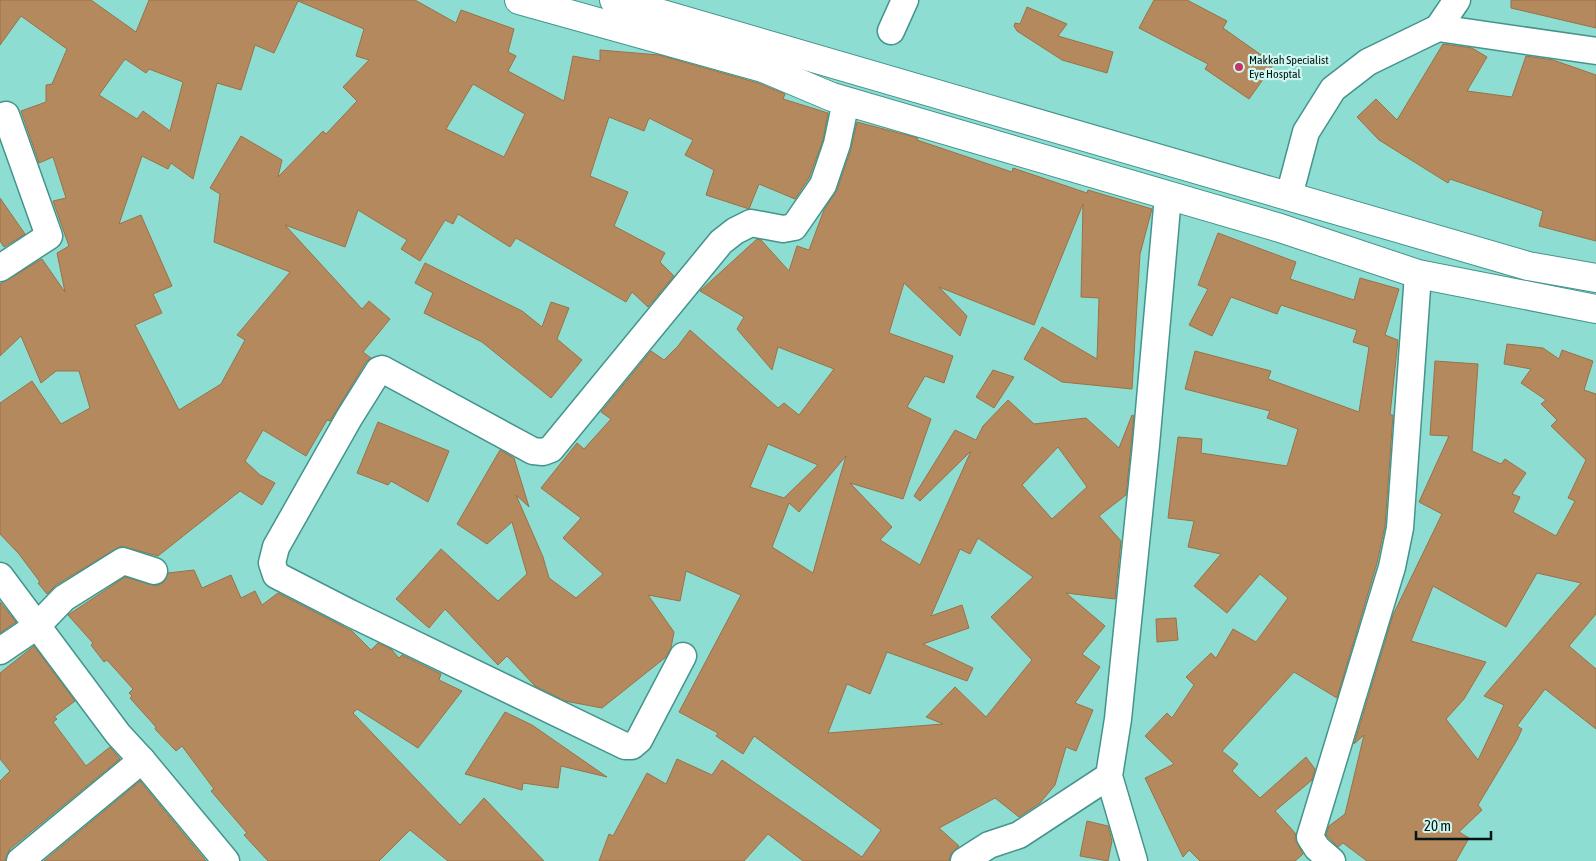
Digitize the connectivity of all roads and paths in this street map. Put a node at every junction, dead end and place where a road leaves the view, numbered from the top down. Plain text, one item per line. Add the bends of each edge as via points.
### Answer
1 (519, 0) edge
2 (614, 0) edge
3 (905, 0) edge
4 (1457, 0) edge
5 (1438, 28) junction
6 (891, 31) dead end
7 (1596, 51) edge
8 (846, 101) junction
9 (6, 116) dead end
10 (1168, 196) junction
11 (1290, 196) junction
12 (0, 268) edge
13 (1418, 274) junction
14 (1596, 278) edge
15 (1596, 309) edge
16 (154, 571) dead end
17 (0, 576) edge
18 (37, 626) junction
19 (0, 651) edge
20 (682, 656) dead end
21 (142, 760) junction
22 (1109, 776) junction
23 (20, 861) edge
24 (226, 861) edge
25 (964, 861) edge
26 (1134, 861) edge
27 (1332, 861) edge

1 - 8 main road via 763,68
2 - 11 main road
3 - 6 street
4 - 5 street
5 - 7 street
5 - 11 street via 1368,62 1333,89 1306,132
8 - 10 main road
8 - 20 street via 837,144 823,185 794,228 751,223 721,242 551,449 533,451 379,370 276,547 272,563 276,575 624,746 632,746 639,740
9 - 12 street via 49,236
10 - 13 main road via 1280,228
10 - 22 street via 1146,445 1118,719
11 - 14 main road via 1528,266
13 - 15 main road
13 - 27 street via 1400,528 1389,577 1310,838
16 - 18 street via 123,561 64,598
17 - 18 street
18 - 19 street
18 - 21 street via 118,734
21 - 23 street
21 - 24 street
22 - 25 street via 1019,835 989,845
22 - 26 street

